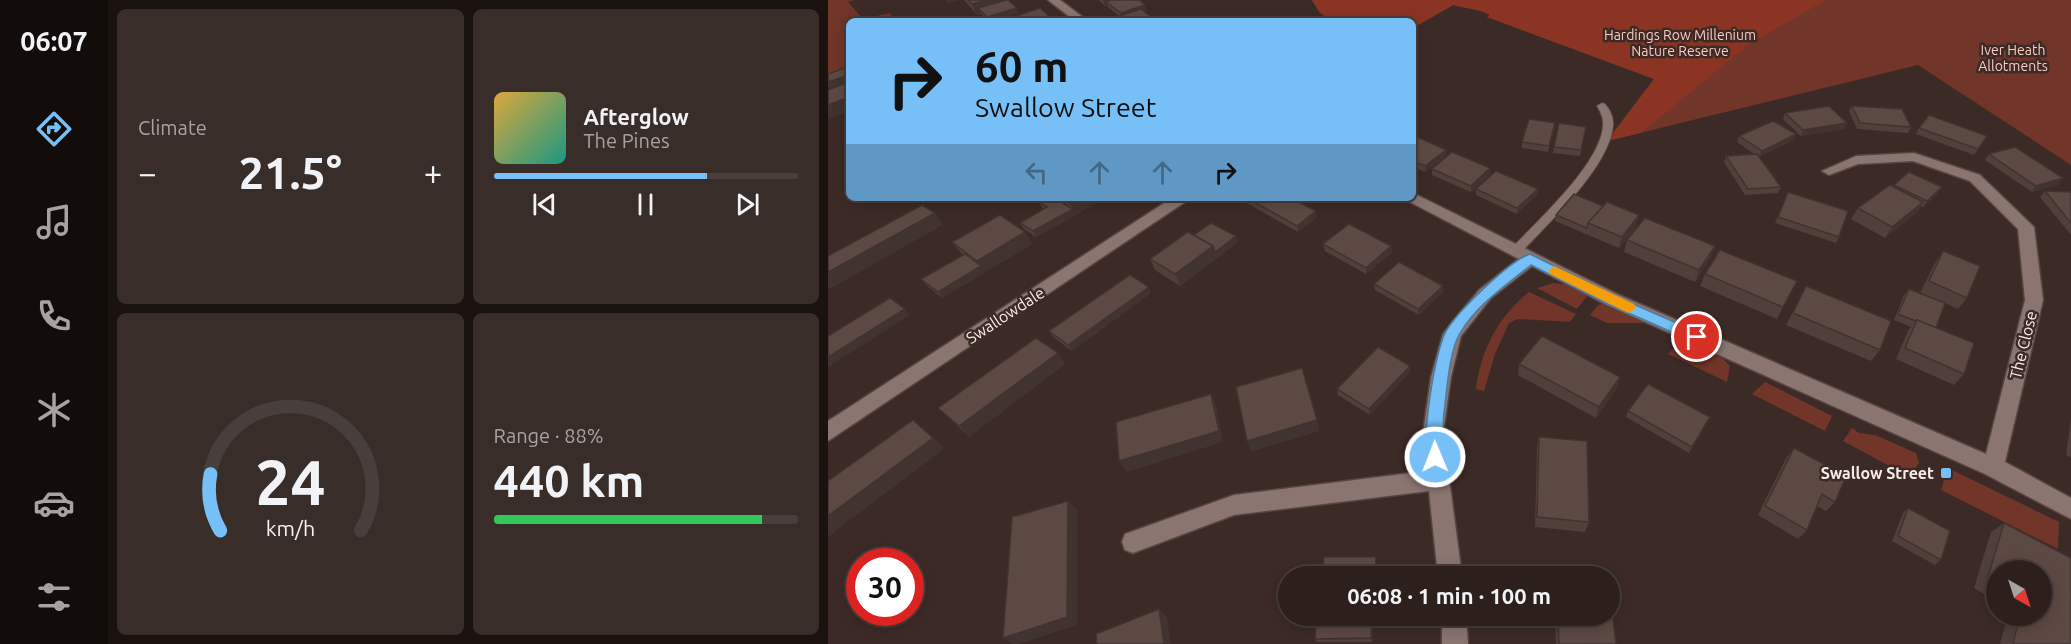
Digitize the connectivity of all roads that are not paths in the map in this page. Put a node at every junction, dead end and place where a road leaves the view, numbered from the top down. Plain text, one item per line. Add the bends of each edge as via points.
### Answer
1 (1053, 0) edge
2 (1078, 18) edge
3 (1602, 106) dead end
4 (1829, 171) dead end
5 (1416, 200) edge
6 (1178, 201) edge
7 (1523, 255) junction
8 (828, 432) edge
9 (1993, 467) junction
10 (1437, 480) junction
11 (2071, 509) edge
12 (1132, 542) dead end
13 (1449, 566) edge
14 (1454, 626) edge
15 (1455, 644) edge

1 - 2 street
3 - 7 lane via 1608,115 1608,127 1589,166
4 - 9 street, The Close via 1856,160 1914,157 1975,178 2026,227 2034,300
5 - 7 street
6 - 8 street, Swallowdale
7 - 9 street via 1613,300
7 - 10 street via 1452,334 1433,433
9 - 11 street
10 - 12 street via 1234,505
10 - 13 street
14 - 15 street

